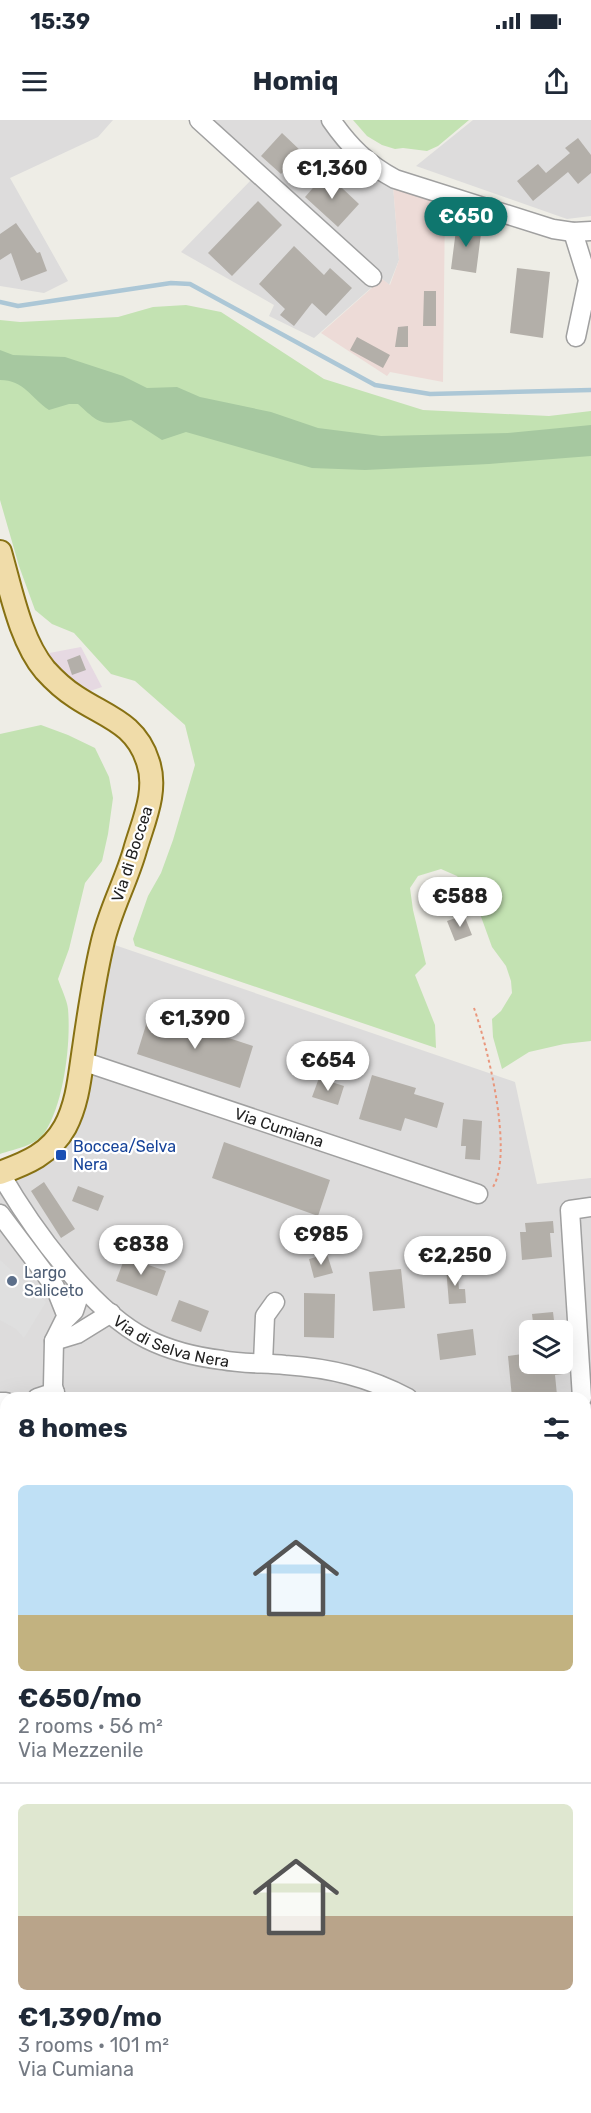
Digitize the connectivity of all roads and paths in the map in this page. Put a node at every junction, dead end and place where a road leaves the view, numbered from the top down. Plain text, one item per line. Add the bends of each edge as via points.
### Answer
1 (199, 120) edge
2 (331, 120) edge
3 (582, 232) edge
4 (372, 277) dead end
5 (590, 280) edge
6 (576, 337) dead end
7 (0, 552) edge
8 (474, 1008) dead end
9 (82, 1061) junction
10 (0, 1173) edge
11 (478, 1194) joint
12 (591, 1208) edge
13 (0, 1214) edge
14 (82, 1287) junction
15 (275, 1302) dead end
16 (111, 1313) junction
17 (67, 1317) junction
18 (54, 1341) junction
19 (263, 1363) junction
20 (50, 1392) edge
21 (395, 1392) edge
22 (582, 1392) edge

1 - 4 street
2 - 3 street via 350,146 377,170 553,229
3 - 5 street
5 - 6 street
7 - 9 main road, Via di Boccea via 25,636 39,662 75,697 129,729 150,768 151,794 134,856 103,941
8 - 11 path via 491,1065 500,1152 496,1182 488,1192
9 - 10 main road, Via di Boccea via 73,1106 59,1136 39,1157
9 - 11 street, Via Cumiana
10 - 14 street, Via di Selva Nera
12 - 22 street via 570,1209
13 - 17 street via 55,1287
14 - 16 street, Via di Selva Nera
14 - 17 street via 74,1311
15 - 19 street via 265,1316
16 - 18 street via 77,1334
16 - 19 street, Via di Selva Nera via 147,1339 169,1347 222,1360
17 - 18 street
18 - 20 street
19 - 21 street, Via di Selva Nera via 363,1377

